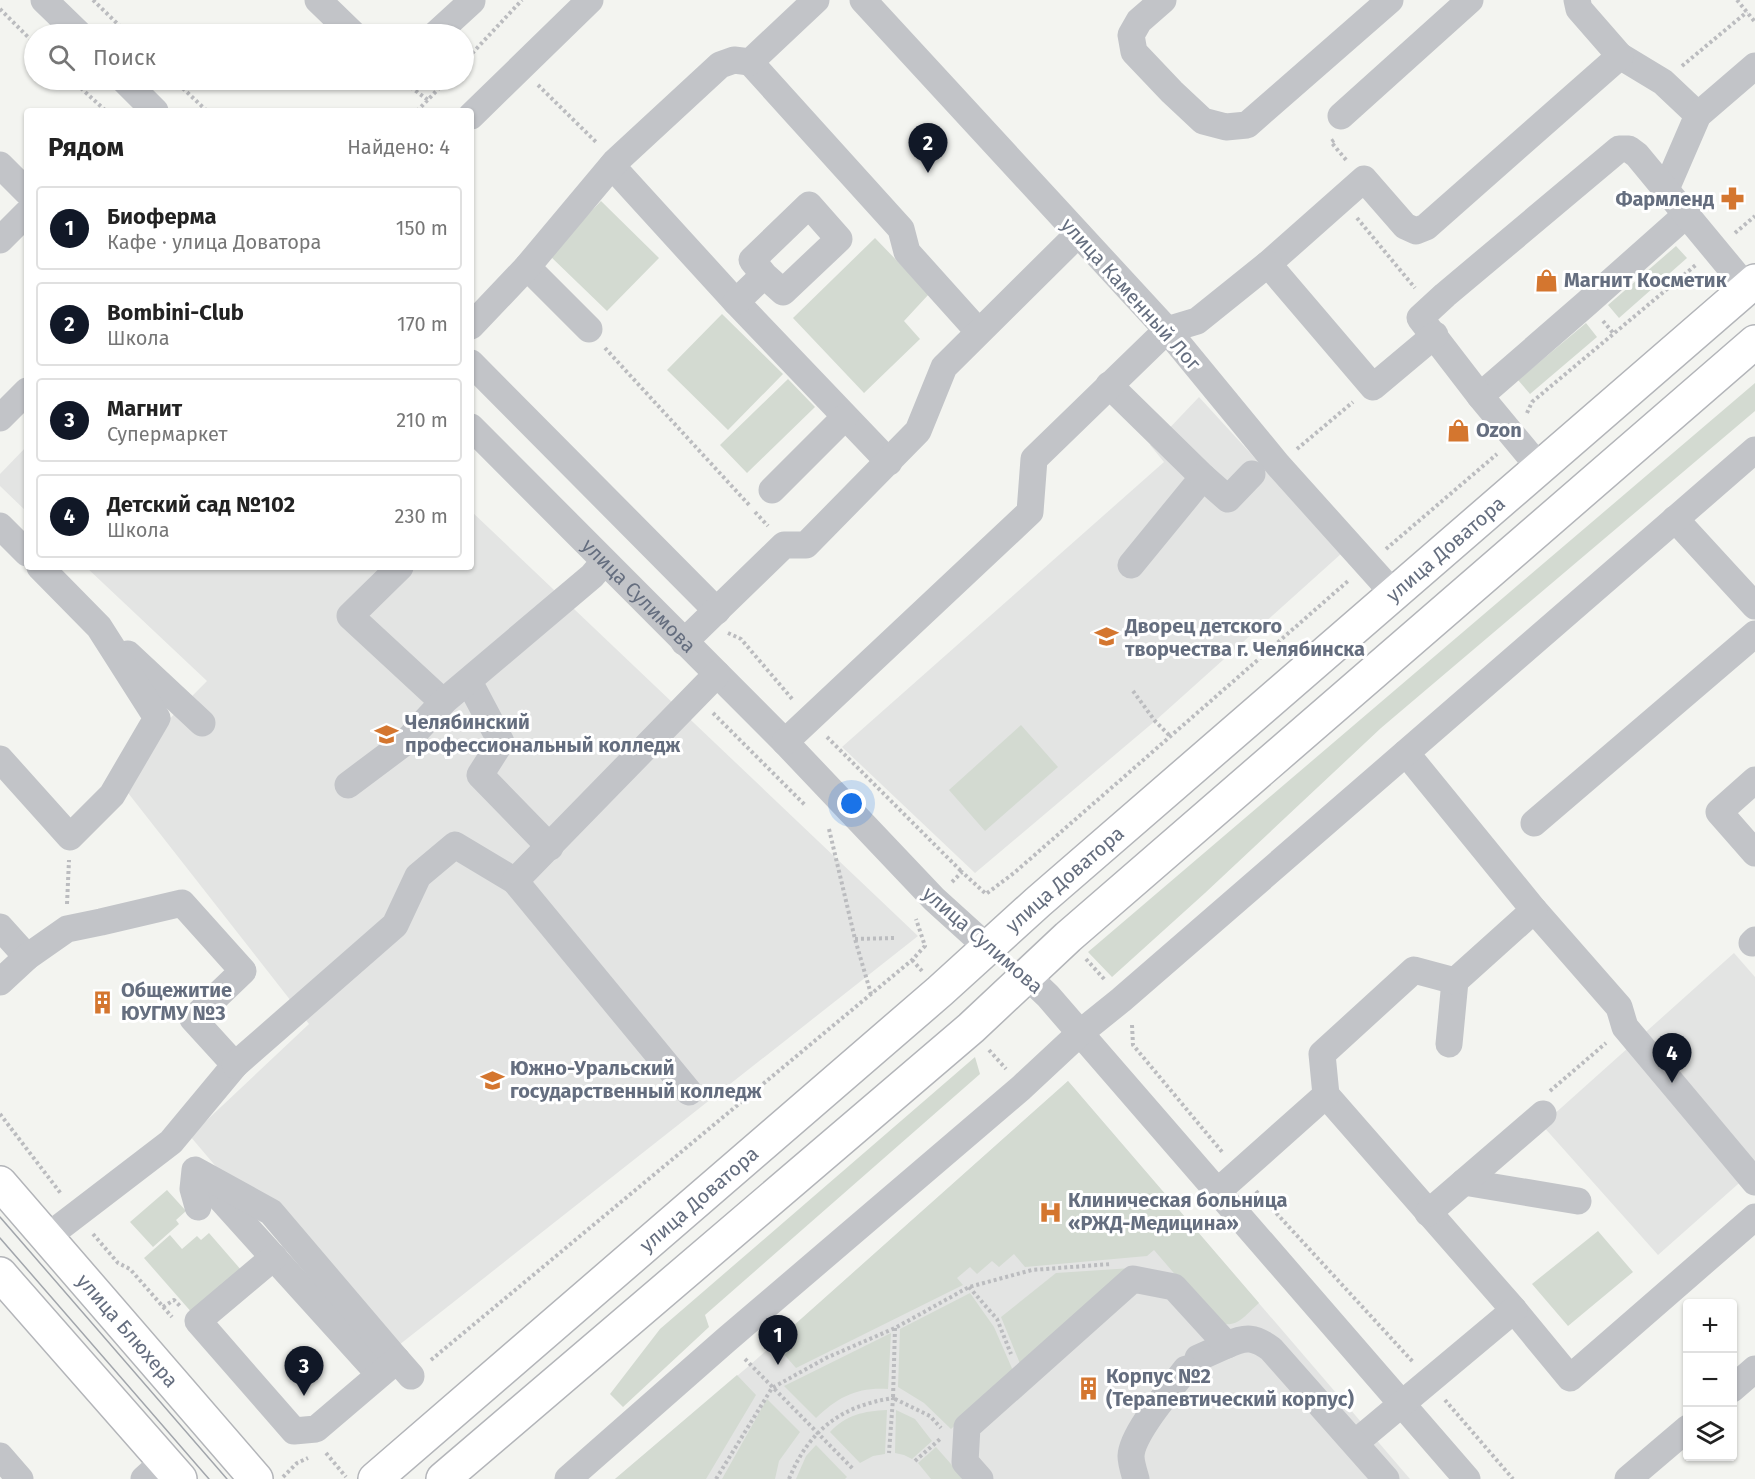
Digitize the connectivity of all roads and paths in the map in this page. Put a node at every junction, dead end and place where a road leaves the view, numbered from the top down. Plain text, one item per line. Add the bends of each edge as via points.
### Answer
1 (44, 0) edge
2 (93, 0) edge
3 (318, 0) edge
4 (470, 0) edge
5 (522, 0) edge
6 (590, 0) edge
7 (816, 0) edge
8 (863, 0) edge
9 (1163, 0) edge
10 (1390, 0) edge
11 (1470, 0) edge
12 (1577, 0) edge
13 (1737, 0) edge
14 (0, 9) edge
15 (1747, 12) junction
16 (1755, 22) edge
17 (69, 24) edge
18 (118, 24) edge
19 (343, 24) edge
20 (447, 24) edge
21 (24, 33) edge
22 (474, 51) edge
23 (1620, 56) junction
24 (750, 62) junction
25 (1755, 66) edge
26 (521, 67) junction
27 (1663, 82) junction
28 (83, 90) edge
29 (131, 90) edge
30 (185, 90) edge
31 (414, 90) edge
32 (438, 90) edge
33 (428, 100) junction
34 (144, 107) edge
35 (103, 108) edge
36 (204, 108) edge
37 (420, 108) edge
38 (474, 113) edge
39 (1698, 115) junction
40 (1341, 116) joint
41 (614, 164) junction
42 (0, 165) edge
43 (1364, 179) junction
44 (24, 189) edge
45 (1666, 189) junction
46 (1341, 198) junction
47 (1687, 214) junction
48 (24, 216) edge
49 (1755, 216) edge
50 (1078, 234) junction
51 (0, 240) edge
52 (1715, 249) junction
53 (1268, 264) junction
54 (527, 267) junction
55 (764, 276) dead end
56 (1751, 284) edge
57 (736, 302) junction
58 (1431, 308) junction
59 (474, 323) edge
60 (589, 329) joint
61 (1167, 330) junction
62 (978, 331) junction
63 (1435, 335) junction
64 (1755, 342) edge
65 (474, 366) edge
66 (1109, 385) junction
67 (1373, 387) junction
68 (24, 394) edge
69 (1480, 396) junction
70 (845, 417) junction
71 (0, 418) edge
72 (474, 430) edge
73 (1516, 438) junction
74 (1755, 450) edge
75 (889, 462) junction
76 (1278, 465) junction
77 (1539, 467) junction
78 (1252, 474) dead end
79 (1203, 477) junction
80 (772, 490) dead end
81 (1675, 519) junction
82 (0, 526) edge
83 (784, 545) junction
84 (24, 551) edge
85 (604, 562) junction
86 (1367, 564) junction
87 (1131, 565) dead end
88 (43, 570) edge
89 (397, 570) edge
90 (1393, 593) junction
91 (1755, 606) edge
92 (717, 611) junction
93 (99, 627) junction
94 (1755, 634) edge
95 (684, 642) junction
96 (717, 674) junction
97 (474, 691) dead end
98 (1133, 691) dead end
99 (696, 696) junction
100 (443, 702) junction
101 (810, 720) junction
102 (202, 723) dead end
103 (1171, 737) junction
104 (785, 742) junction
105 (1406, 753) junction
106 (0, 759) edge
107 (1755, 780) edge
108 (348, 785) dead end
109 (812, 812) dead end
110 (1534, 823) dead end
111 (70, 837) junction
112 (837, 837) dead end
113 (550, 847) junction
114 (1755, 853) edge
115 (962, 872) junction
116 (515, 881) junction
117 (934, 899) junction
118 (1534, 910) junction
119 (0, 927) edge
120 (67, 929) junction
121 (895, 938) dead end
122 (855, 939) junction
123 (987, 947) junction
124 (27, 957) junction
125 (1027, 976) junction
126 (1455, 981) junction
127 (0, 982) edge
128 (872, 994) junction
129 (1625, 1027) junction
130 (1080, 1033) junction
131 (1449, 1044) dead end
132 (236, 1065) junction
133 (689, 1092) dead end
134 (1326, 1095) junction
135 (0, 1114) edge
136 (1543, 1114) joint
137 (171, 1142) junction
138 (195, 1170) junction
139 (1464, 1182) junction
140 (1755, 1182) edge
141 (0, 1183) edge
142 (1217, 1192) junction
143 (1578, 1201) dead end
144 (198, 1207) dead end
145 (1428, 1213) junction
146 (76, 1215) junction
147 (1755, 1217) edge
148 (47, 1238) junction
149 (274, 1257) junction
150 (0, 1274) edge
151 (174, 1300) dead end
152 (163, 1307) junction
153 (1514, 1310) junction
154 (178, 1324) dead end
155 (895, 1328) junction
156 (726, 1340) junction
157 (1227, 1345) junction
158 (1014, 1361) dead end
159 (1755, 1369) edge
160 (396, 1370) junction
161 (1737, 1385) edge
162 (772, 1388) junction
163 (893, 1398) junction
164 (1401, 1404) junction
165 (1683, 1432) edge
166 (816, 1434) junction
167 (1355, 1443) junction
168 (323, 1450) dead end
169 (889, 1453) dead end
170 (315, 1454) dead end
171 (290, 1455) dead end
172 (0, 1456) edge
173 (915, 1461) dead end
174 (297, 1463) junction
175 (854, 1470) dead end
176 (162, 1473) edge
177 (20, 1479) edge
178 (256, 1479) edge
179 (281, 1479) edge
180 (347, 1479) edge
181 (375, 1479) edge
182 (443, 1479) edge
183 (568, 1479) edge
184 (716, 1479) edge
185 (789, 1479) edge
186 (980, 1479) edge
187 (1136, 1479) edge
188 (1386, 1479) edge
189 (1467, 1479) edge
190 (1628, 1479) edge

1 - 17 street
2 - 18 path
3 - 19 street
4 - 20 street
5 - 22 path
6 - 26 street
7 - 24 street
8 - 50 street, улица Каменный Лог
9 - 10 street via 1139,21 1131,35 1134,52 1203,121 1226,128 1247,125
11 - 40 street
12 - 23 street via 1579,9
13 - 15 path
14 - 21 path
15 - 16 path
15 - 27 path
23 - 27 street
23 - 43 street via 1426,227 1416,231 1405,226
24 - 41 street via 734,60 720,65
24 - 62 street via 901,229 907,252
25 - 39 street
26 - 38 street
26 - 41 path
27 - 39 street
28 - 35 path
29 - 34 street
30 - 36 path
31 - 33 path
32 - 33 path
33 - 37 path
39 - 45 street
40 - 43 path via 1338,136 1331,142
41 - 54 street
41 - 57 street
42 - 44 street
43 - 46 street
45 - 47 street
45 - 58 street via 1637,155 1629,149 1619,149
46 - 53 street
46 - 58 path
47 - 52 street
47 - 69 street
48 - 51 street
49 - 52 path
50 - 61 street, улица Каменный Лог
50 - 62 street
52 - 56 street
52 - 73 path via 1532,402
53 - 61 street via 1197,321
53 - 67 street
54 - 59 street
54 - 60 street
55 - 57 street
56 - 77 main road, улица Доватора
57 - 70 street
58 - 63 street via 1420,318
60 - 83 path
61 - 66 street
61 - 76 street, улица Каменный Лог
62 - 75 street via 944,367 918,431
63 - 67 street
63 - 69 street
64 - 125 main road
65 - 92 street
66 - 79 street
66 - 101 street via 1034,459 1030,512
67 - 76 path
68 - 71 street
69 - 73 street
70 - 75 street
70 - 80 street
72 - 85 street, улица Сулимова
73 - 77 street
73 - 86 path
74 - 81 street
75 - 83 street via 806,545
76 - 86 street, улица Каменный Лог
77 - 90 main road, улица Доватора
78 - 79 street via 1228,499
79 - 87 street
81 - 91 street
81 - 105 street
82 - 84 street
83 - 92 street
85 - 95 street, улица Сулимова
85 - 100 street
86 - 90 street, улица Каменный Лог
86 - 103 path
88 - 93 street
89 - 100 street via 350,616
90 - 123 main road, улица Доватора
92 - 95 street
92 - 101 path via 727,632 741,639
93 - 102 street
93 - 111 street via 157,718 112,795
94 - 110 street
95 - 96 street, улица Сулимова
96 - 99 street
96 - 104 street, улица Сулимова
97 - 113 street via 501,742 480,775
98 - 103 path
99 - 109 path
99 - 113 street
100 - 108 street via 408,740
101 - 104 street
101 - 115 path
103 - 115 path via 986,894
104 - 117 street, улица Сулимова
105 - 118 street
105 - 130 street
106 - 111 street
107 - 114 street via 1719,812
111 - 120 path
112 - 122 path via 829,829
113 - 116 street
115 - 117 path
116 - 132 street via 455,845 418,876 395,925
116 - 133 street
117 - 123 street, улица Сулимова
117 - 128 path via 915,918 925,946
118 - 126 street
118 - 129 street via 1619,1007
119 - 124 street
120 - 124 street
120 - 132 street via 182,903 243,971 193,1019
121 - 122 path
122 - 128 path
123 - 125 main road, улица Сулимова
123 - 181 main road, улица Доватора
124 - 127 street
125 - 130 street, улица Сулимова
125 - 182 main road
126 - 131 street
126 - 134 street via 1414,970 1322,1053
128 - 160 path
129 - 136 path via 1543,1097
129 - 140 street
130 - 142 street, улица Сулимова
130 - 156 street via 1022,1088
132 - 137 street
134 - 142 street
134 - 145 street
135 - 146 path
136 - 139 street
137 - 138 street
137 - 146 street
138 - 144 street via 193,1189
138 - 149 street
138 - 160 street via 270,1212
139 - 143 street
139 - 145 street
141 - 148 main road, улица Блюхера
142 - 164 street, улица Сулимова
145 - 153 street
146 - 148 street
146 - 152 path
147 - 153 street via 1570,1378
148 - 178 main road, улица Блюхера
149 - 160 street
149 - 160 street via 198,1322 294,1431 316,1429
150 - 176 main road
151 - 152 path
152 - 154 path
153 - 164 street
155 - 158 path via 969,1287 997,1319
155 - 162 path via 826,1358
155 - 163 path
156 - 162 path
156 - 183 street
157 - 167 street via 1240,1338 1259,1340 1272,1349
157 - 186 street via 1174,1287 1133,1279 967,1427 965,1462
157 - 187 street via 1192,1364 1141,1428 1131,1457
159 - 161 street
162 - 166 path
162 - 184 path
163 - 166 path via 870,1401 834,1419
163 - 169 path
163 - 173 path via 930,1416 947,1434
164 - 167 street
164 - 189 street, улица Сулимова
165 - 190 street
166 - 175 path
166 - 185 path via 801,1453
167 - 188 street
168 - 180 path
170 - 174 path
171 - 174 path
172 - 177 street
174 - 179 path

